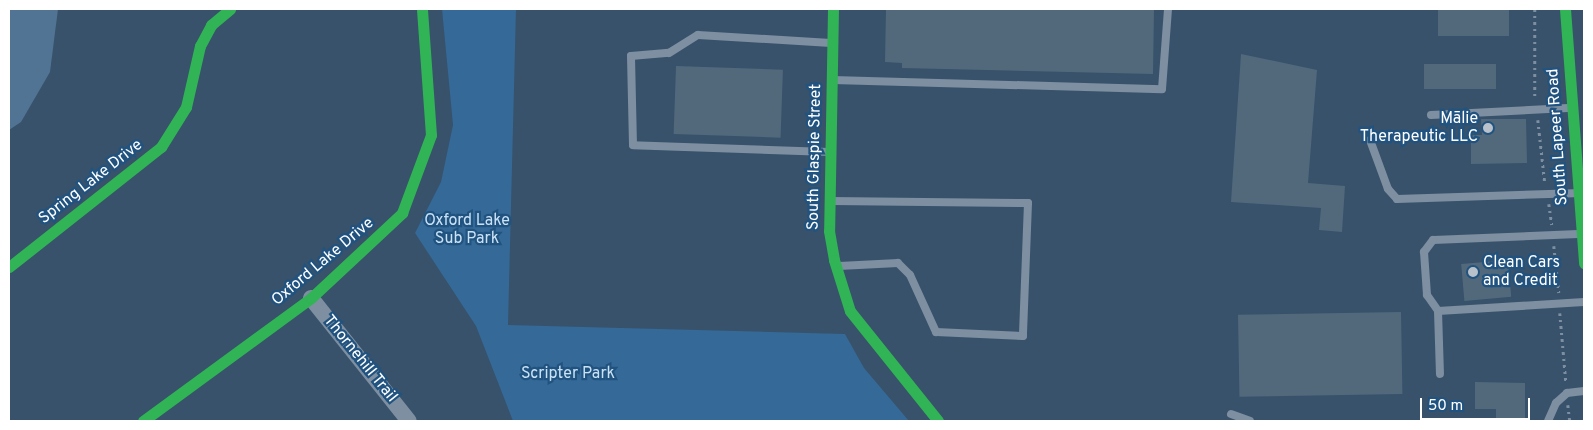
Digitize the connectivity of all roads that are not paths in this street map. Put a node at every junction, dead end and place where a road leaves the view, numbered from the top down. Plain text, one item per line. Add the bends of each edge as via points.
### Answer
1 (230, 9) edge
2 (422, 9) edge
3 (833, 9) edge
4 (1168, 9) edge
5 (1566, 9) edge
6 (832, 43) junction
7 (831, 80) junction
8 (1573, 107) junction
9 (1431, 116) dead end
10 (1370, 140) dead end
11 (829, 152) junction
12 (1579, 193) junction
13 (829, 201) junction
14 (1582, 234) junction
15 (1584, 263) edge
16 (836, 266) junction
17 (9, 267) edge
18 (311, 298) junction
19 (1584, 302) edge
20 (1438, 311) junction
21 (1440, 374) dead end
22 (1584, 391) edge
23 (1231, 414) dead end
24 (143, 421) edge
25 (409, 421) edge
26 (938, 421) edge
27 (1250, 421) edge
28 (1548, 421) edge

1 - 17 street, Spring Lake Drive via 211,25 200,46 196,78 186,107 161,147 132,174
2 - 18 street, Oxford Lake Drive via 431,135 422,167 402,214
3 - 6 street, South Glaspie Street
4 - 7 lane via 1162,89
5 - 8 street, South Lapeer Road
6 - 7 street, South Glaspie Street
6 - 11 lane via 698,35 669,53 631,56 632,145
7 - 11 street, South Glaspie Street
8 - 9 lane
8 - 12 street, South Lapeer Road
10 - 12 lane via 1388,189 1398,199
11 - 13 street, South Glaspie Street
12 - 14 street, South Lapeer Road
13 - 16 street, South Glaspie Street
13 - 16 lane via 1028,204 1023,336 936,332 910,275 898,263
14 - 15 street, South Lapeer Road
14 - 20 lane via 1433,240 1424,252 1427,295
16 - 26 street, South Glaspie Street via 850,311
18 - 24 street, Oxford Lake Drive
18 - 25 street, Thornehill Trail
19 - 20 lane
20 - 21 lane
22 - 28 lane via 1567,393 1556,403
23 - 27 lane

